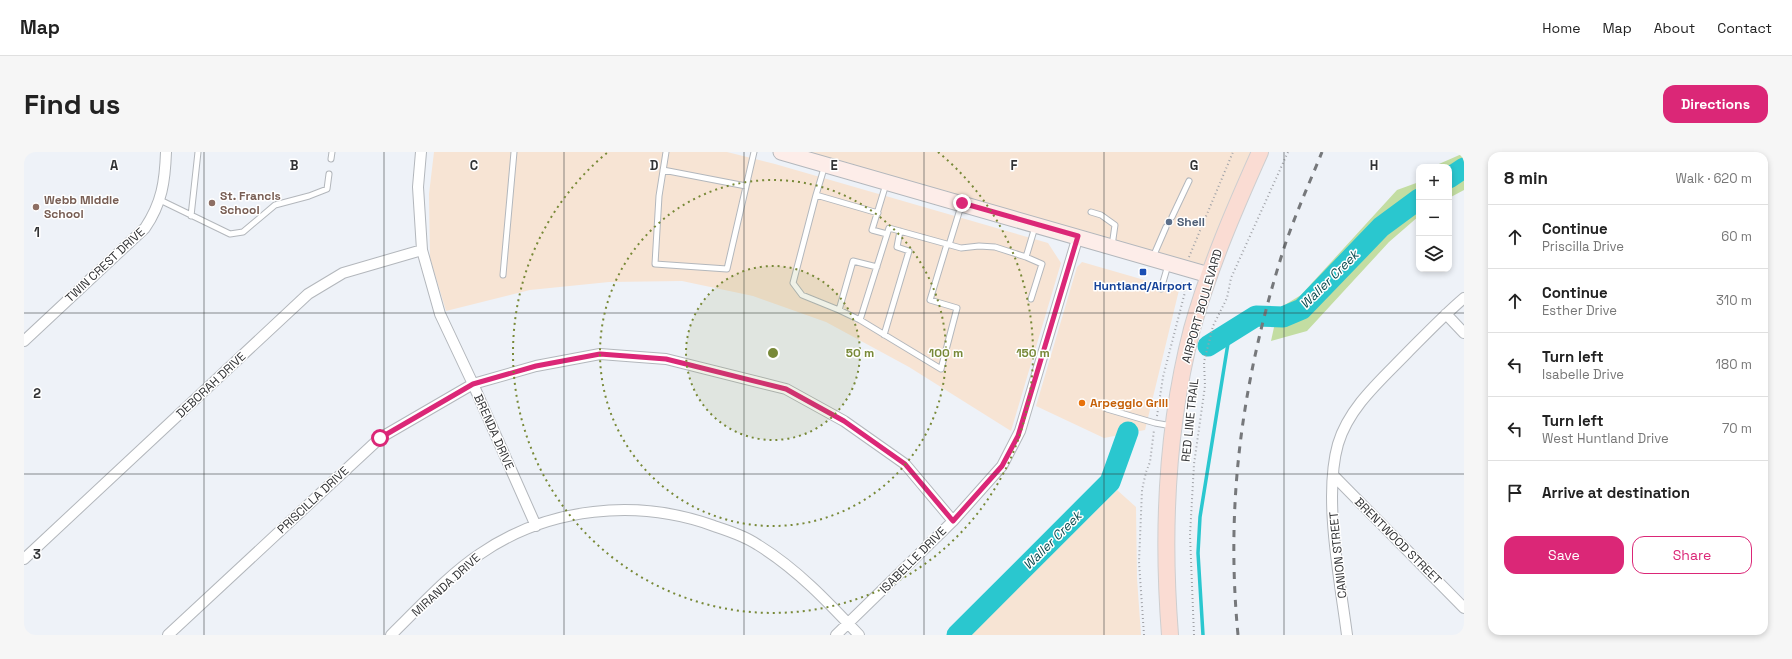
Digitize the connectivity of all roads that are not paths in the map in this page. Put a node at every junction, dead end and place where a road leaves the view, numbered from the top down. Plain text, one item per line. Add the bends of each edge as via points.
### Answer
1 (166, 152) edge
2 (198, 152) edge
3 (332, 152) edge
4 (422, 152) edge
5 (514, 152) edge
6 (666, 152) edge
7 (754, 152) edge
8 (781, 152) edge
9 (1260, 152) edge
10 (331, 159) dead end
11 (826, 164) junction
12 (663, 170) junction
13 (329, 174) dead end
14 (1189, 181) dead end
15 (887, 182) junction
16 (746, 186) junction
17 (816, 195) junction
18 (160, 200) junction
19 (962, 203) junction
20 (1091, 212) dead end
21 (878, 213) junction
22 (191, 216) junction
23 (1172, 216) dead end
24 (1036, 224) junction
25 (1166, 227) dead end
26 (900, 231) junction
27 (887, 234) junction
28 (1078, 236) junction
29 (948, 244) junction
30 (1112, 246) junction
31 (422, 250) junction
32 (1026, 257) junction
33 (1152, 258) junction
34 (1169, 263) junction
35 (877, 267) junction
36 (503, 275) dead end
37 (1209, 275) junction
38 (1161, 289) dead end
39 (1464, 298) edge
40 (1031, 299) dead end
41 (839, 310) junction
42 (1446, 314) junction
43 (860, 320) junction
44 (1464, 333) edge
45 (884, 335) junction
46 (24, 341) edge
47 (473, 384) junction
48 (1107, 409) dead end
49 (1174, 426) junction
50 (1333, 475) junction
51 (953, 521) junction
52 (536, 526) junction
53 (24, 559) edge
54 (1464, 608) edge
55 (848, 624) junction
56 (168, 635) edge
57 (391, 635) edge
58 (836, 635) edge
59 (859, 635) edge
60 (1170, 635) edge
61 (1347, 635) edge

1 - 18 street, TWIN CREST DRIVE via 166,173
2 - 22 lane
3 - 10 lane
4 - 31 street, BRENDA DRIVE via 418,187
5 - 36 lane
6 - 12 lane
7 - 16 lane
8 - 11 street
9 - 37 main road, AIRPORT BOULEVARD
11 - 15 street
11 - 17 lane
12 - 16 lane
12 - 16 lane via 654,264 727,269
13 - 22 lane via 327,188 309,196 275,205 243,232 230,234
14 - 23 lane
15 - 19 street
15 - 21 lane
17 - 21 lane
17 - 41 lane via 793,283 802,294
18 - 22 lane
18 - 46 street, TWIN CREST DRIVE via 145,228
19 - 24 street
19 - 29 lane
20 - 30 lane via 1101,214 1115,225
21 - 27 lane via 872,230
24 - 28 street
24 - 32 lane
25 - 33 lane
26 - 27 lane via 889,228
26 - 29 lane
26 - 45 lane via 897,247 908,251
27 - 35 lane
28 - 30 street
28 - 51 street, ISABELLE DRIVE via 1018,436 1002,466
29 - 32 lane via 961,248 995,247
29 - 45 lane via 930,300 957,308 942,369
30 - 33 street
31 - 47 street, BRENDA DRIVE via 440,314
31 - 53 street, DEBORAH DRIVE via 344,273 308,294
32 - 40 lane via 1042,264
33 - 34 street
34 - 37 street
34 - 38 lane
35 - 41 lane via 853,261
35 - 43 lane
37 - 49 main road, AIRPORT BOULEVARD via 1192,329 1180,381
39 - 42 street, CANION STREET
41 - 43 lane
42 - 44 street
42 - 50 street, CANION STREET via 1368,392 1351,416 1338,444
43 - 45 lane
47 - 51 street, PRISCILLA DRIVE via 536,366 600,354 666,359 786,389 844,421 905,464
47 - 52 street, BRENDA DRIVE
47 - 56 street, PRISCILLA DRIVE via 380,438
48 - 49 lane
49 - 60 main road, AIRPORT BOULEVARD via 1165,562
50 - 54 street, BRENTWOOD STREET
50 - 61 street, CANION STREET via 1334,528
51 - 55 street, ISABELLE DRIVE
52 - 55 street, MIRANDA DRIVE via 576,514 614,509 654,510 690,517 757,544 798,573
52 - 57 street, MIRANDA DRIVE via 505,539 480,554 456,573
55 - 58 street, ISABELLE DRIVE
55 - 59 street, MIRANDA DRIVE

